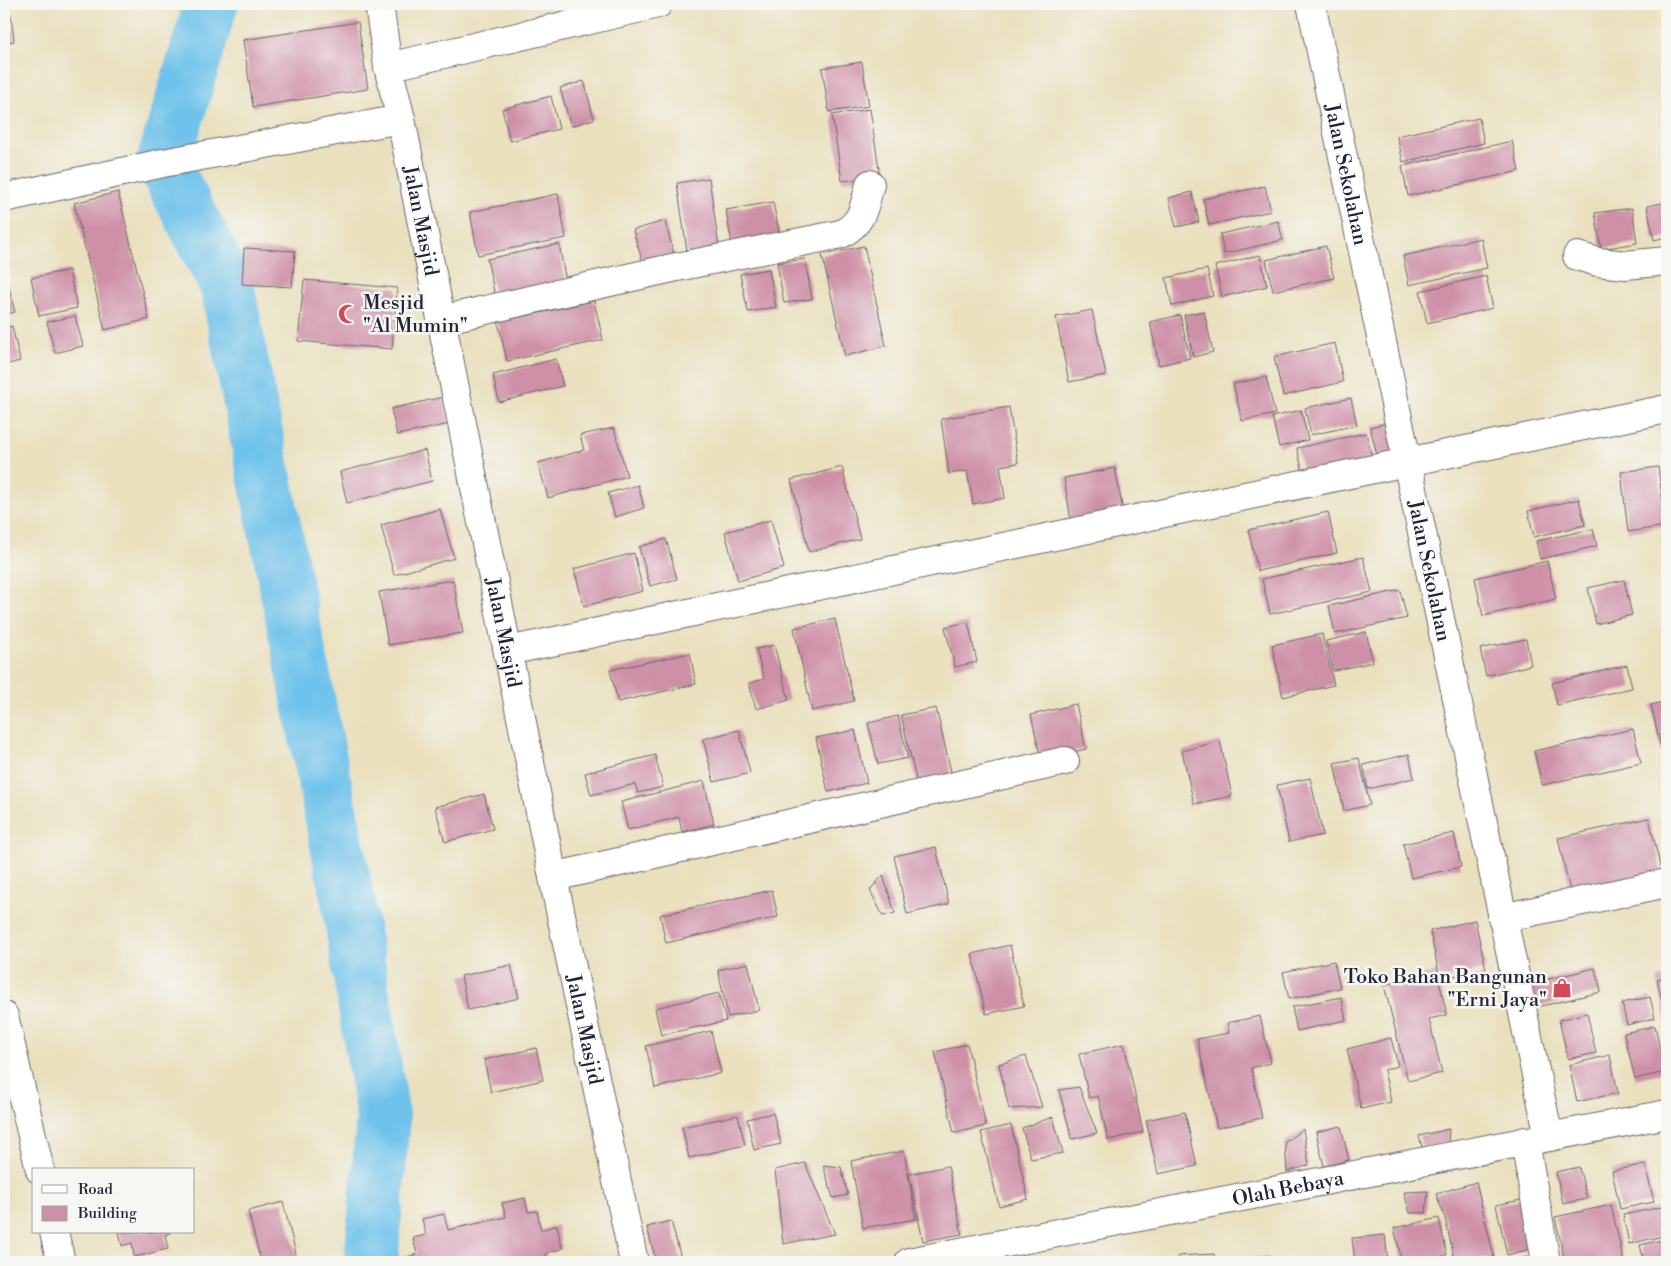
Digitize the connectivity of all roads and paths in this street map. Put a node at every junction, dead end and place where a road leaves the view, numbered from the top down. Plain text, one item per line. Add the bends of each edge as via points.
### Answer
1 (379, 4) edge
2 (658, 4) edge
3 (1310, 4) edge
4 (388, 67) junction
5 (401, 119) junction
6 (870, 184) dead end
7 (4, 198) edge
8 (1577, 256) dead end
9 (1667, 260) edge
10 (441, 320) junction
11 (1667, 409) edge
12 (1407, 462) junction
13 (508, 651) junction
14 (1065, 761) dead end
15 (553, 877) junction
16 (1667, 883) edge
17 (1502, 918) junction
18 (4, 1016) edge
19 (1667, 1114) edge
20 (1537, 1139) junction
21 (40, 1168) edge
22 (55, 1234) edge
23 (62, 1262) edge
24 (634, 1262) edge
25 (909, 1262) edge
26 (1546, 1262) edge

1 - 4 street, Jalan Masjid
2 - 4 street
3 - 12 street, Jalan Sekolahan
4 - 5 street, Jalan Masjid
5 - 7 street via 164,163
5 - 10 street, Jalan Masjid
6 - 10 street via 861,217 850,230 841,234
8 - 9 street via 1626,265
10 - 13 street, Jalan Masjid
11 - 12 street
12 - 13 street
12 - 17 street, Jalan Sekolahan
13 - 15 street, Jalan Masjid
14 - 15 street
15 - 24 street, Jalan Masjid
16 - 17 street
17 - 20 street, Jalan Sekolahan
18 - 21 street
19 - 20 street, Olah Bebaya
20 - 25 street, Olah Bebaya
20 - 26 street, Jalan Sekolahan
22 - 23 street

